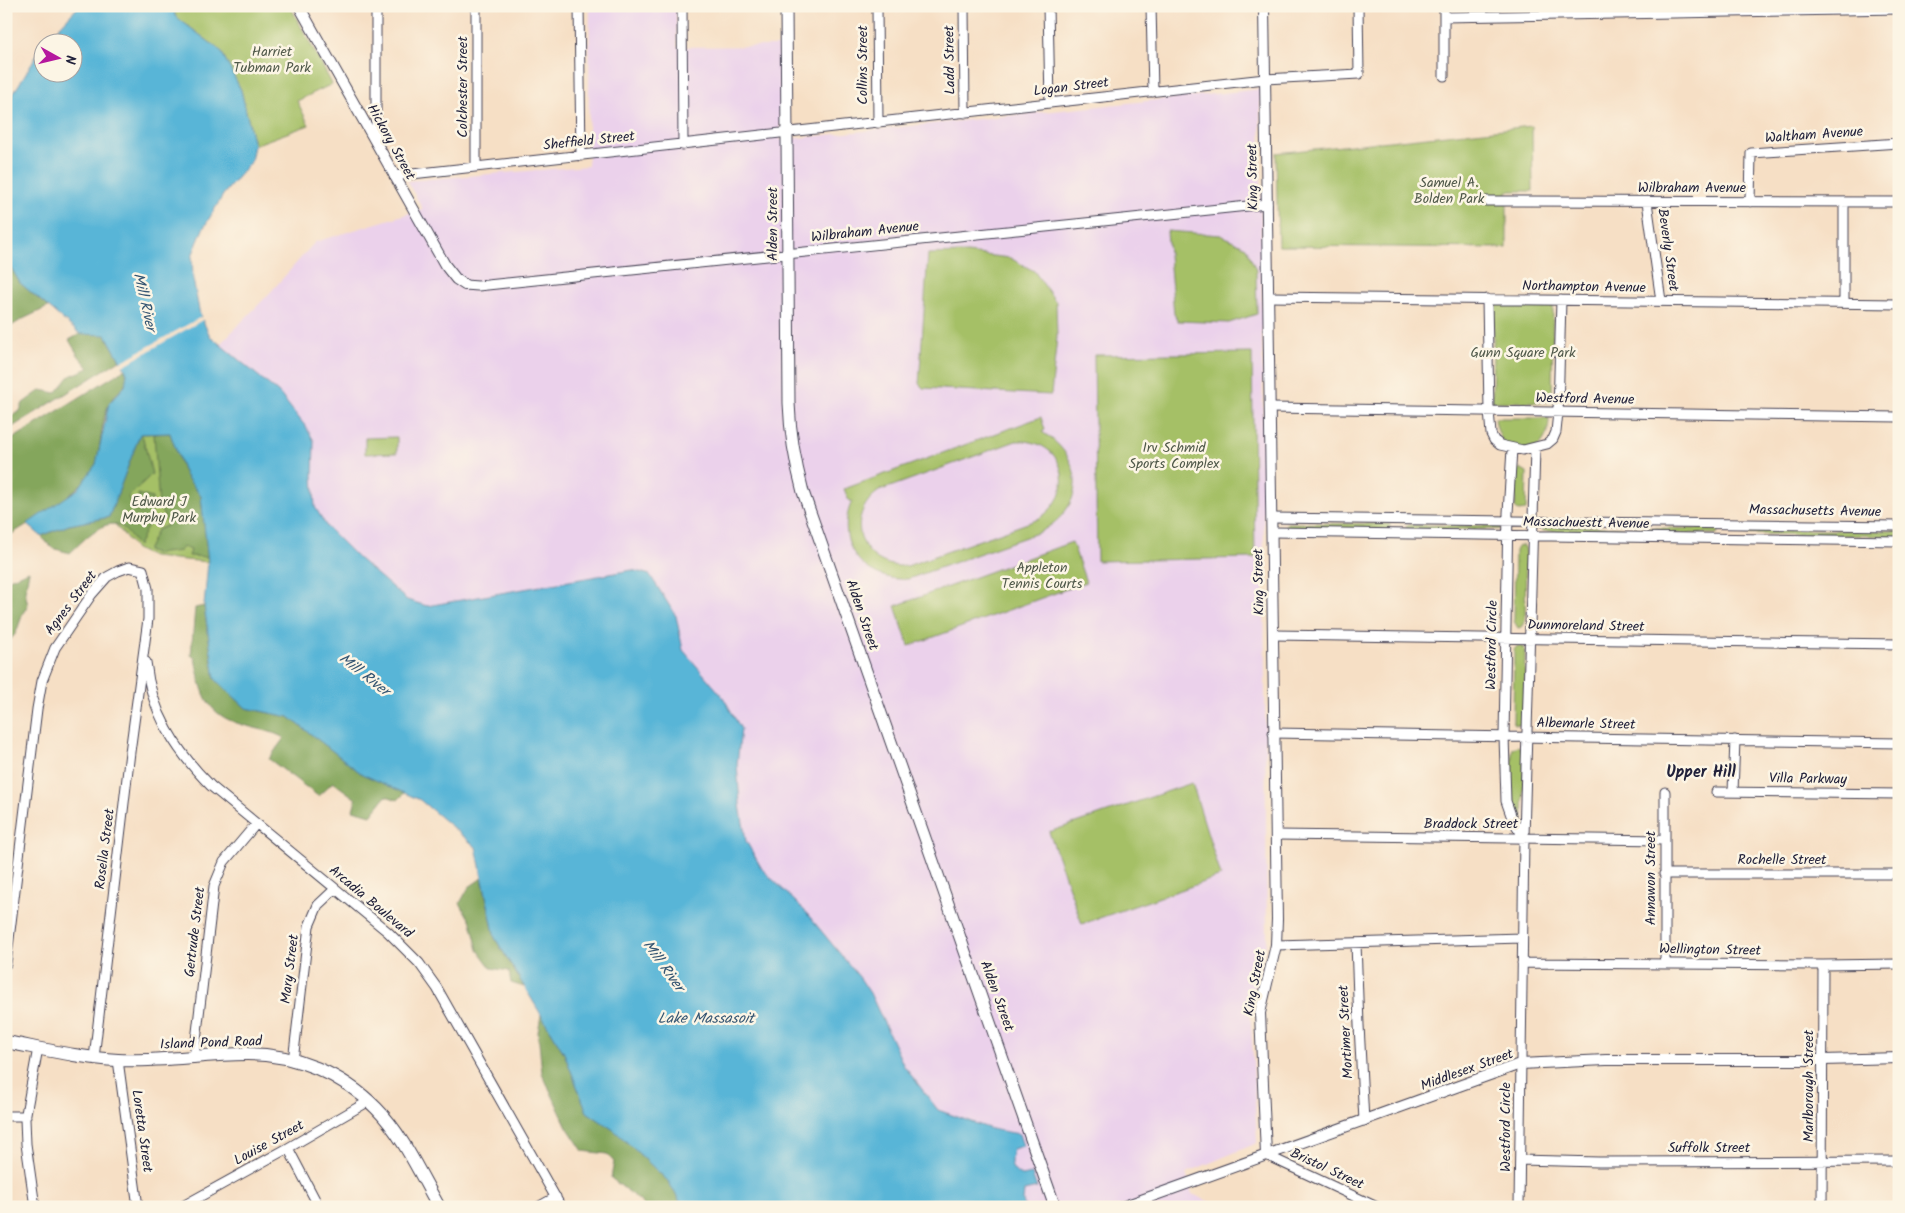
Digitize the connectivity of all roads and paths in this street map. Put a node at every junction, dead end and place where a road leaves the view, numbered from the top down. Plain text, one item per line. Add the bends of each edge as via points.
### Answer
1 (299, 6) edge
2 (376, 6) edge
3 (476, 6) edge
4 (579, 6) edge
5 (682, 6) edge
6 (786, 6) edge
7 (877, 6) edge
8 (964, 6) edge
9 (1048, 6) edge
10 (1152, 6) edge
11 (1264, 6) edge
12 (1358, 6) edge
13 (1444, 6) edge
14 (1797, 8) edge
15 (1899, 9) edge
16 (1703, 10) edge
17 (1546, 11) edge
18 (1444, 17) junction
19 (1444, 76) dead end
20 (1265, 79) junction
21 (1153, 92) junction
22 (1050, 103) junction
23 (965, 113) junction
24 (878, 123) junction
25 (787, 133) junction
26 (1899, 143) edge
27 (376, 144) junction
28 (684, 145) junction
29 (581, 156) junction
30 (476, 167) junction
31 (394, 176) junction
32 (1486, 200) dead end
33 (1647, 202) junction
34 (1750, 202) junction
35 (1844, 202) junction
36 (1899, 202) edge
37 (1267, 204) junction
38 (788, 255) junction
39 (466, 285) joint
40 (1269, 297) junction
41 (1487, 299) junction
42 (1561, 300) junction
43 (1661, 301) junction
44 (1844, 303) junction
45 (1899, 304) edge
46 (1270, 408) junction
47 (1489, 411) junction
48 (1558, 412) junction
49 (1899, 417) edge
50 (1535, 448) junction
51 (1512, 449) junction
52 (1272, 518) junction
53 (1399, 520) junction
54 (1508, 521) junction
55 (1532, 522) junction
56 (1731, 524) junction
57 (1899, 526) edge
58 (1273, 532) junction
59 (1399, 534) junction
60 (1508, 536) junction
61 (1531, 537) junction
62 (1731, 539) junction
63 (1899, 541) edge
64 (1274, 635) junction
65 (1506, 640) junction
66 (1529, 640) junction
67 (145, 644) junction
68 (1899, 644) edge
69 (1274, 733) junction
70 (1504, 736) junction
71 (1526, 737) junction
72 (1735, 740) junction
73 (1899, 743) edge
74 (1665, 792) dead end
75 (1716, 792) dead end
76 (1733, 792) junction
77 (1899, 794) edge
78 (256, 824) junction
79 (1277, 835) junction
80 (1524, 837) junction
81 (1664, 840) junction
82 (1664, 874) junction
83 (1899, 874) edge
84 (335, 889) junction
85 (1522, 938) junction
86 (1356, 943) junction
87 (1276, 945) junction
88 (1522, 963) junction
89 (1665, 963) junction
90 (6, 964) edge
91 (1899, 964) edge
92 (1823, 965) junction
93 (6, 1042) edge
94 (38, 1048) junction
95 (94, 1058) junction
96 (194, 1058) junction
97 (1899, 1058) edge
98 (118, 1060) junction
99 (293, 1060) junction
100 (1823, 1060) junction
101 (1520, 1064) junction
102 (369, 1101) junction
103 (6, 1116) edge
104 (26, 1116) junction
105 (1364, 1120) junction
106 (288, 1148) junction
107 (1266, 1155) junction
108 (1520, 1160) junction
109 (1822, 1161) junction
110 (1899, 1161) edge
111 (556, 1197) junction
112 (35, 1207) edge
113 (138, 1207) edge
114 (181, 1207) edge
115 (319, 1207) edge
116 (439, 1207) edge
117 (538, 1207) edge
118 (561, 1207) edge
119 (1055, 1207) edge
120 (1122, 1207) edge
121 (1377, 1207) edge
122 (1520, 1207) edge
123 (1822, 1207) edge

1 - 27 street, Hickory Street
2 - 27 street
3 - 30 street, Colchester Street
4 - 29 street
5 - 28 street
6 - 25 main road, Alden Street
7 - 24 street, Collins Street
8 - 23 street, Ladd Street
9 - 22 street
10 - 21 street
11 - 20 street, King Street
12 - 20 street, Logan Street via 1359,74
13 - 18 street
14 - 15 street
14 - 16 street
16 - 17 street
17 - 18 street
18 - 19 street
20 - 21 street, Logan Street
20 - 37 street, King Street
21 - 22 street, Logan Street
22 - 23 street, Logan Street
23 - 24 street, Logan Street
24 - 25 street, Logan Street
25 - 28 street, Sheffield Street
25 - 38 main road, Alden Street
26 - 34 street, Waltham Avenue via 1752,153
27 - 31 street, Hickory Street
28 - 29 street, Sheffield Street
29 - 30 street, Sheffield Street
30 - 31 street, Sheffield Street
31 - 39 street, Hickory Street via 451,273
32 - 33 street, Wilbraham Avenue
33 - 34 street, Wilbraham Avenue
33 - 43 street, Beverly Street
34 - 35 street, Wilbraham Avenue
35 - 36 street, Wilbraham Avenue
35 - 44 street
37 - 38 street, Wilbraham Avenue
37 - 40 street, King Street
38 - 39 street, Wilbraham Avenue
38 - 119 main road, Alden Street via 789,411 793,453 801,486
40 - 41 street, Northampton Avenue
40 - 46 street, King Street
41 - 42 street, Northampton Avenue
41 - 47 street
42 - 43 street, Northampton Avenue
42 - 48 street
43 - 44 street, Northampton Avenue
44 - 45 street, Northampton Avenue
46 - 47 street, Westford Avenue
46 - 52 street, King Street
47 - 48 street, Westford Avenue
47 - 51 street via 1494,440
48 - 49 street, Westford Avenue
48 - 50 street via 1553,439
50 - 51 street
50 - 55 street, Westford Circle
51 - 54 street, Westford Circle
52 - 53 street, Massachusetts Avenue
52 - 58 street, King Street
53 - 54 street, Massachusetts Avenue
53 - 59 street
54 - 55 street, Massachusetts Avenue
54 - 60 street, Westford Circle
55 - 56 street, Massachusetts Avenue
55 - 61 street, Westford Circle
56 - 57 street, Massachusetts Avenue
56 - 62 street, Massachusetts Avenue
58 - 59 street, Massachuestt Avenue
58 - 64 street, King Street
59 - 60 street, Massachuestt Avenue
60 - 61 street, Massachuestt Avenue
60 - 65 street, Westford Circle
61 - 62 street, Massachuestt Avenue
61 - 66 street, Westford Circle
62 - 63 street, Massachuestt Avenue
64 - 65 street, Dunmoreland Street
64 - 69 street, King Street
65 - 66 street, Dunmoreland Street
65 - 70 street, Westford Circle
66 - 68 street, Dunmoreland Street
66 - 71 street, Westford Circle
67 - 78 street, Arcadia Boulevard via 151,690 170,738 188,763
67 - 90 street, Agnes Street via 149,606 146,580 143,570 129,568 113,573 97,588 51,656 38,702
67 - 95 street, Rosella Street
69 - 70 street, Albemarle Street
69 - 79 street, King Street
70 - 71 street, Albemarle Street
70 - 80 street, Westford Circle via 1506,801 1513,821
71 - 72 street, Albemarle Street
71 - 80 street, Westford Circle
72 - 73 street, Albemarle Street
72 - 76 street
74 - 81 street, Annawon Street
75 - 76 street, Villa Parkway
76 - 77 street, Villa Parkway
78 - 84 street, Arcadia Boulevard
78 - 96 street, Gertrude Street via 224,862 214,886
79 - 80 street, Braddock Street
79 - 87 street, King Street
80 - 81 street, Braddock Street
80 - 85 street, Westford Circle
81 - 82 street, Annawon Street
82 - 83 street, Rochelle Street
82 - 89 street, Annawon Street
84 - 99 street, Mary Street via 318,905 310,922
84 - 111 street, Arcadia Boulevard via 388,932 426,972
85 - 86 street
85 - 88 street, Westford Circle
86 - 87 street
86 - 105 street, Mortimer Street
87 - 107 street, King Street via 1260,1013
88 - 89 street, Wellington Street
88 - 101 street, Westford Circle
89 - 92 street, Wellington Street
91 - 92 street, Wellington Street
92 - 100 street, Marlborough Street
93 - 94 main road, Island Pond Road
94 - 95 main road, Island Pond Road
94 - 104 street
95 - 98 main road, Island Pond Road
96 - 98 main road, Island Pond Road
96 - 99 main road, Island Pond Road via 248,1054
97 - 100 street, Middlesex Street
98 - 113 street, Loretta Street
99 - 102 main road, Island Pond Road via 335,1076
100 - 101 street, Middlesex Street via 1606,1060
100 - 109 street, Marlborough Street
101 - 105 street, Middlesex Street
101 - 108 street, Westford Circle
102 - 106 street, Louise Street
102 - 116 main road, Island Pond Road via 391,1126
103 - 104 street
104 - 112 street via 26,1144
105 - 107 street, Middlesex Street
106 - 114 street, Louise Street
106 - 115 street
107 - 120 street, Middlesex Street
107 - 121 street, Bristol Street
108 - 109 street, Suffolk Street
108 - 122 street, Westford Circle
109 - 110 street, Suffolk Street
109 - 123 street, Marlborough Street
111 - 117 street
111 - 118 street, Arcadia Boulevard

